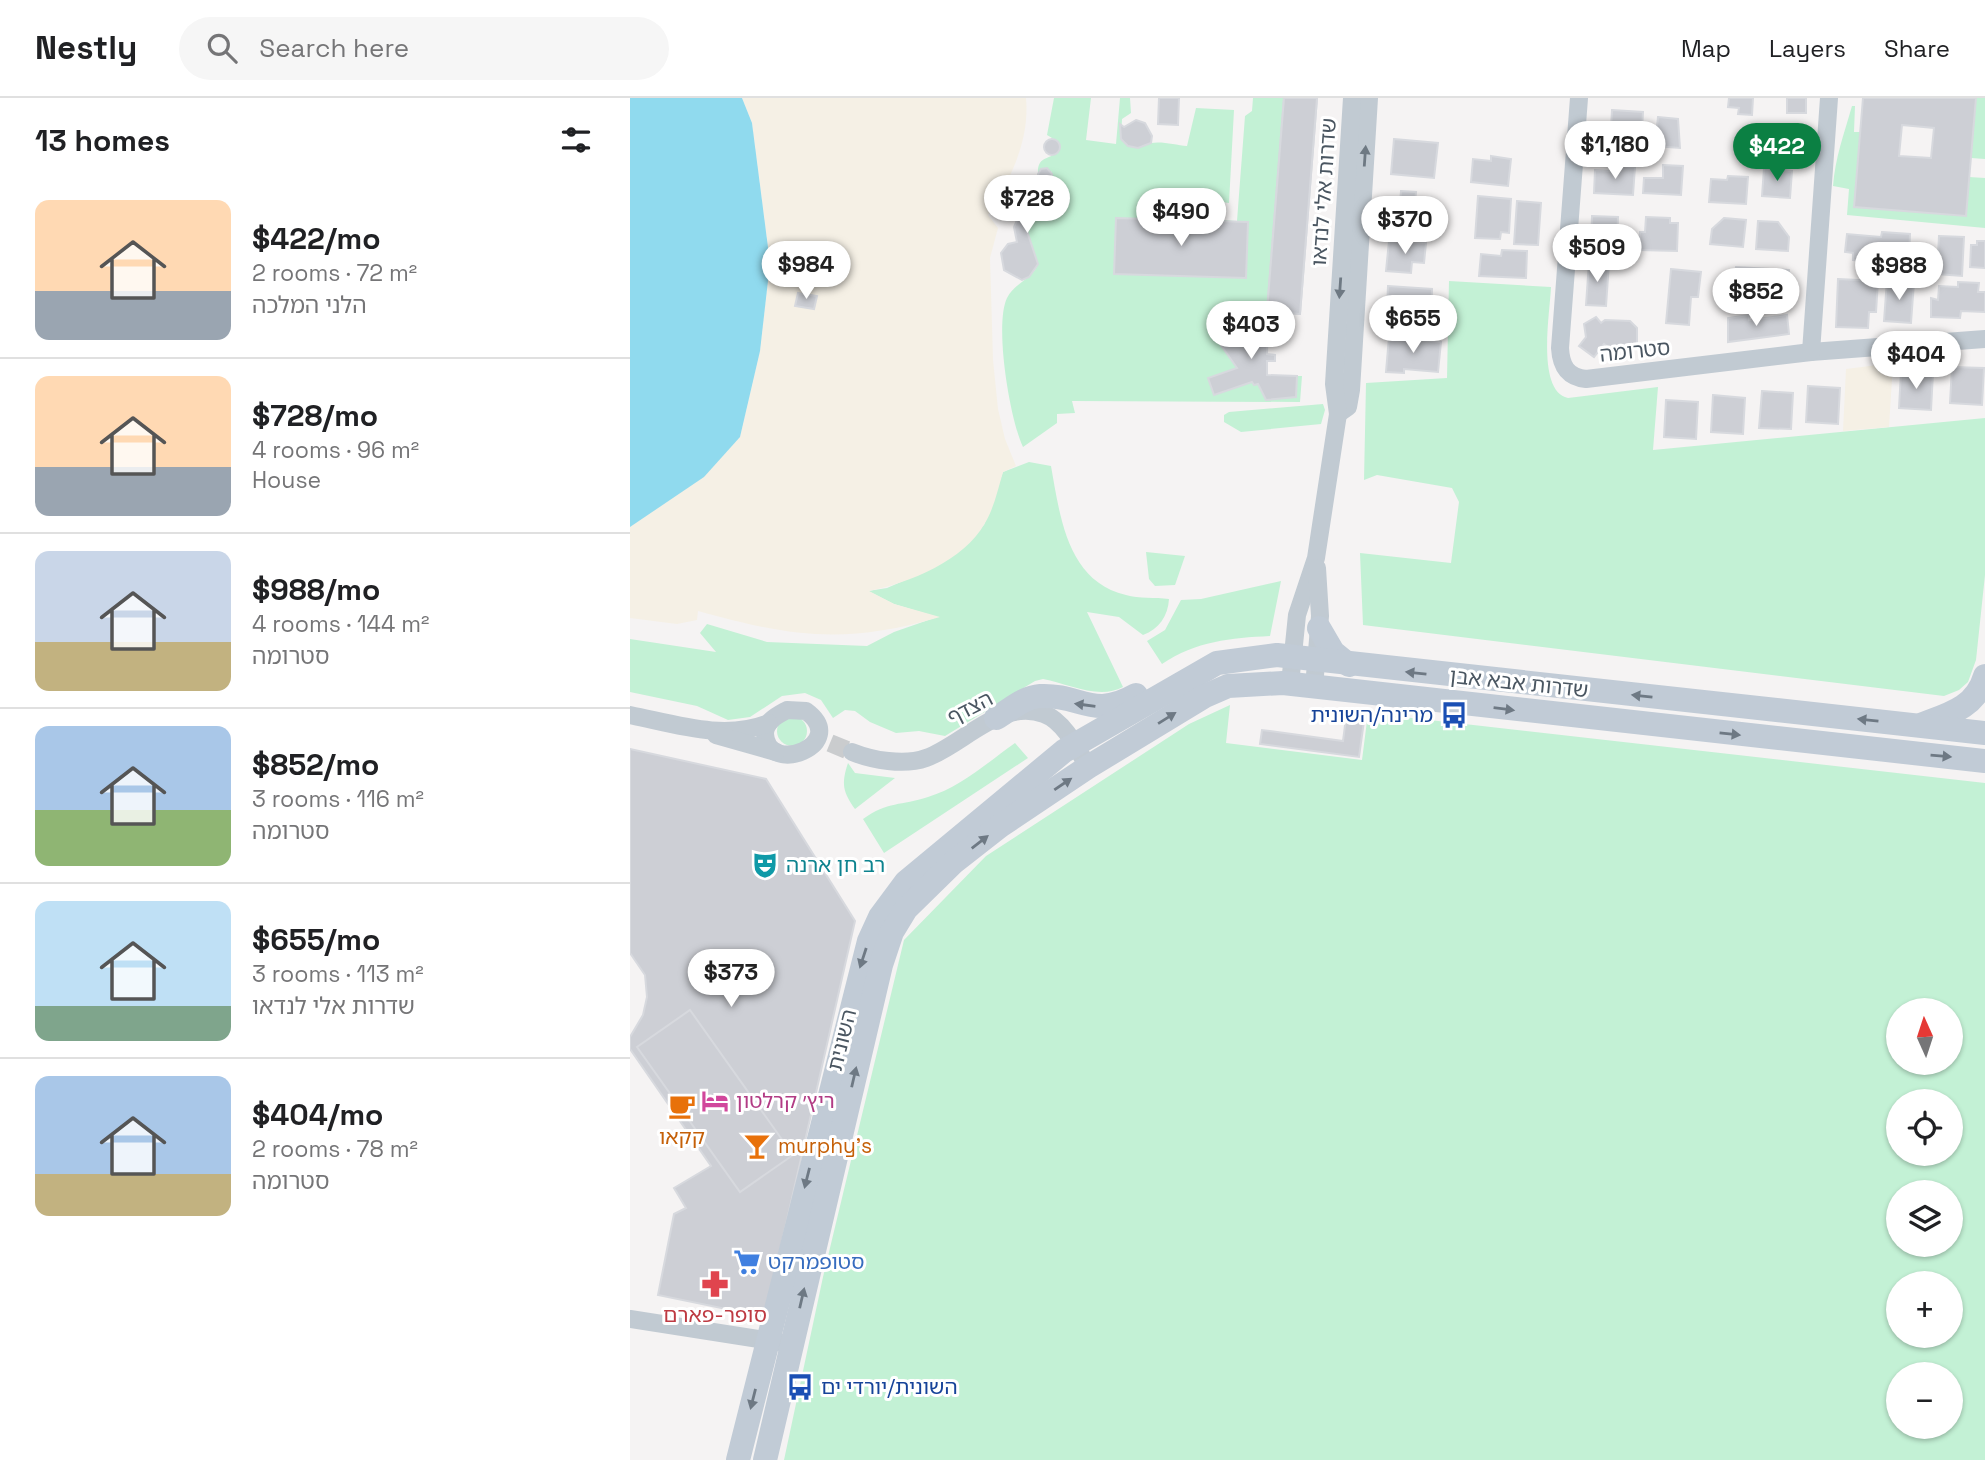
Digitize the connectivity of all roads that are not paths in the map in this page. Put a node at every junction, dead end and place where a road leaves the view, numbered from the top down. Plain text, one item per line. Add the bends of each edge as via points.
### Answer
1 (1352, 98) edge
2 (1369, 98) edge
3 (1579, 98) edge
4 (1829, 98) edge
5 (1985, 339) edge
6 (1811, 352) junction
7 (1338, 414) junction
8 (1317, 558) junction
9 (1319, 628) junction
10 (1294, 652) junction
11 (1217, 663) junction
12 (1349, 664) junction
13 (1985, 676) edge
14 (1302, 685) junction
15 (630, 715) edge
16 (996, 718) junction
17 (769, 723) junction
18 (1920, 726) junction
19 (700, 729) junction
20 (1985, 733) edge
21 (1075, 746) junction
22 (776, 752) junction
23 (852, 752) tunnel mouth
24 (1985, 761) edge
25 (1088, 767) junction
26 (630, 1319) edge
27 (780, 1342) junction
28 (738, 1460) edge
29 (765, 1460) edge

1 -> 7 street, שדרות אלי לנדאו via 1334,384
7 -> 2 street, שדרות אלי לנדאו via 1348,407 1351,390
3 - 6 street, סטרומה via 1560,348 1565,369 1587,379
4 - 6 street
5 - 6 street, סטרומה
7 - 8 street, שדרות אלי לנדאו
8 - 9 street, שדרות אלי לנדאו
8 - 10 street, שדרות אלי לנדאו
9 - 10 street, שדרות אלי לנדאו
9 - 12 street via 1333,652
10 - 11 street, שדרות אבא אבן
10 - 12 street, שדרות אבא אבן
10 - 14 street, שדרות אלי לנדאו
10 - 14 street, שדרות אלי לנדאו
11 -> 16 street via 1181,671 1120,704 1093,706 1040,696 1028,698
11 - 21 street, שדרות אבא אבן
18 -> 12 street, שדרות אבא אבן
13 - 18 street via 1963,709
14 -> 24 street, שדרות אבא אבן
25 -> 14 street, שדרות אבא אבן via 1174,713 1228,687
15 - 19 street
16 - 21 street, הצדף via 1044,713
16 - 23 street, הצדף via 925,758 892,761
17 - 19 street via 740,730
17 - 22 street via 765,734
17 - 22 street via 787,710 806,711 819,725 823,741 797,753
18 - 20 street, שדרות אבא אבן
19 - 22 street
21 - 25 street, הצדף
21 -> 27 street, השונית via 946,846 906,882 880,917 860,964
27 -> 25 street, השונית via 892,932 906,909 954,862
26 - 27 street
27 -> 28 street, השונית
27 - 29 street, השונית

